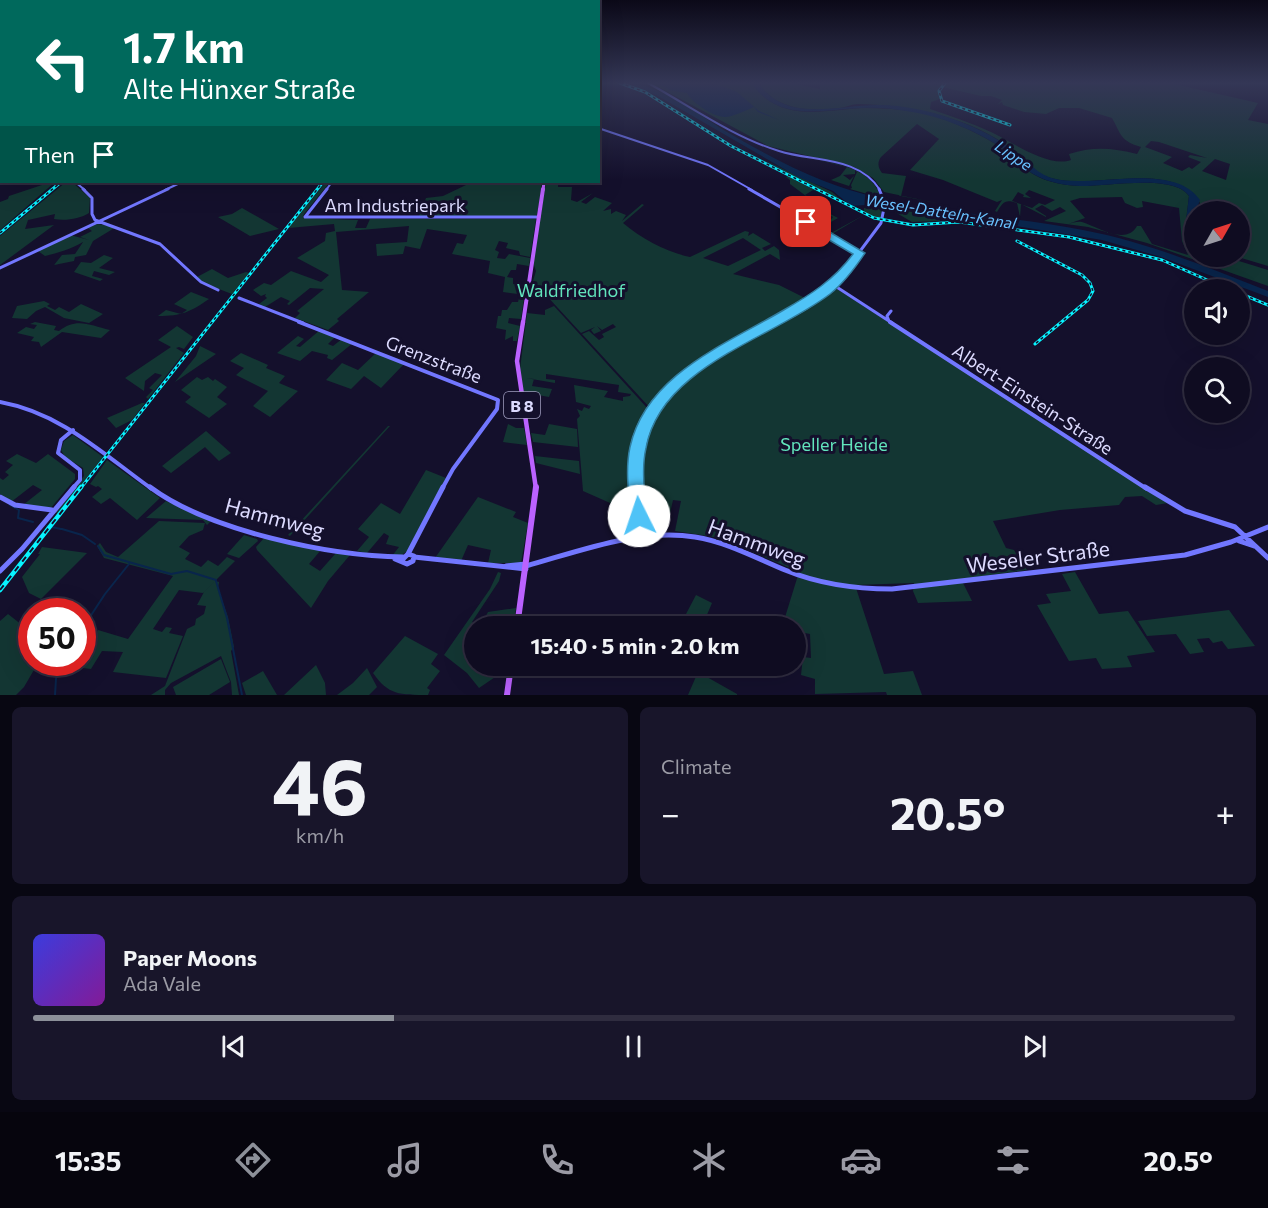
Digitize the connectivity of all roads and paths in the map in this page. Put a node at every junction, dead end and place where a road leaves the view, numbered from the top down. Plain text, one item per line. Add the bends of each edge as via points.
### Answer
1 (709, 115) edge
2 (600, 129) edge
3 (76, 183) edge
4 (180, 183) edge
5 (331, 183) edge
6 (545, 183) edge
7 (537, 217) junction
8 (97, 221) junction
9 (860, 253) junction
10 (0, 268) edge
11 (845, 272) junction
12 (532, 285) dead end
13 (832, 286) junction
14 (218, 290) dead end
15 (527, 297) junction
16 (239, 298) dead end
17 (859, 303) junction
18 (891, 312) dead end
19 (892, 324) junction
20 (0, 402) edge
21 (74, 431) junction
22 (0, 497) edge
23 (53, 510) junction
24 (1227, 523) junction
25 (1235, 526) junction
26 (1268, 527) edge
27 (1254, 532) junction
28 (1246, 536) junction
29 (642, 537) junction
30 (1235, 541) junction
31 (1256, 547) junction
32 (408, 557) junction
33 (1268, 558) edge
34 (552, 560) junction
35 (527, 565) junction
36 (0, 571) edge
37 (808, 578) joint
38 (519, 616) edge
39 (510, 676) edge
40 (507, 695) edge

1 - 9 main road via 770,148 837,163 858,170 876,183 883,196 882,220
2 - 9 main road via 708,165
3 - 8 main road via 93,197 92,214
4 - 8 main road
5 - 7 main road, Am Industriepark via 305,218
6 - 7 main road, B 8
7 - 15 main road, B 8
8 - 10 main road
8 - 14 main road via 160,244 201,282
9 - 11 main road
11 - 13 main road
11 - 17 main road via 836,285
12 - 15 main road, B 8
13 - 17 main road, Albert-Einstein-Straße
13 - 29 main road via 689,372 662,397 648,417 638,447 636,474
15 - 35 main road, B 8 via 517,372 536,479
16 - 32 main road, Grenzstraße via 498,400 497,409 453,469
17 - 19 main road, Albert-Einstein-Straße
18 - 19 main road via 887,316
19 - 24 main road, Albert-Einstein-Straße via 1170,503
20 - 21 main road, Hammweg via 54,418
21 - 23 main road via 57,449 60,457 81,475
21 - 32 main road, Hammweg via 173,502 229,524 331,548
22 - 23 main road via 15,505
23 - 36 main road
24 - 25 main road, Albert-Einstein-Straße
24 - 28 main road, Albert-Einstein-Straße
25 - 27 main road
25 - 28 main road, Albert-Einstein-Straße
26 - 27 main road, Weseler Straße
27 - 28 main road, Weseler Straße
28 - 30 main road, Weseler Straße
28 - 31 main road
28 - 33 main road
29 - 34 main road, Hammweg
29 - 37 main road, Hammweg via 677,535 714,541
30 - 31 main road
30 - 37 main road, Weseler Straße via 1175,556 892,589 855,589
31 - 33 main road
32 - 35 main road, Hammweg via 497,566
34 - 35 main road, Hammweg
34 - 35 main road, Hammweg
35 - 38 main road, B 8
39 - 40 main road

